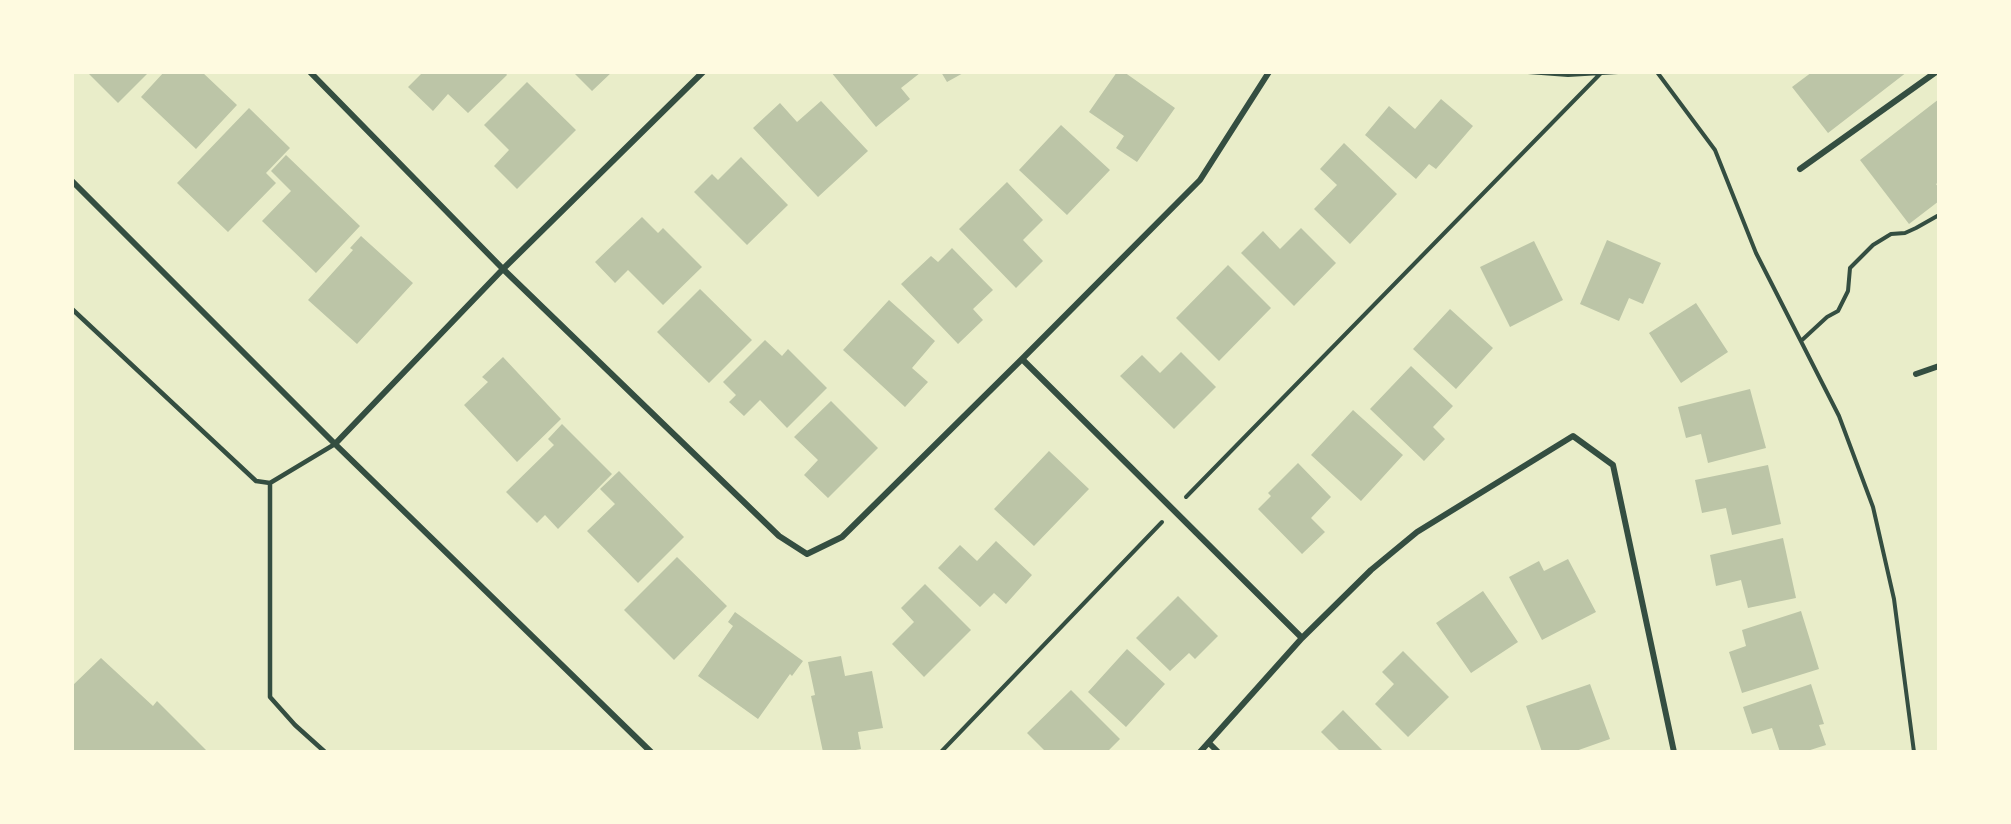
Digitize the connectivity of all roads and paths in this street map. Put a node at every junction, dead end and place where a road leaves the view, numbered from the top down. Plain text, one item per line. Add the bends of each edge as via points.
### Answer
1 (310, 72) edge
2 (703, 72) edge
3 (1269, 72) edge
4 (1527, 72) edge
5 (1618, 72) edge
6 (1656, 72) edge
7 (1936, 72) edge
8 (1601, 73) edge
9 (1800, 169) dead end
10 (72, 181) edge
11 (1939, 214) edge
12 (503, 269) junction
13 (72, 309) edge
14 (1801, 341) junction
15 (1022, 359) junction
16 (1939, 366) edge
17 (1917, 374) dead end
18 (335, 444) junction
19 (270, 483) junction
20 (1174, 510) junction
21 (1302, 638) junction
22 (1209, 743) junction
23 (325, 752) edge
24 (651, 752) edge
25 (941, 752) edge
26 (1200, 752) edge
27 (1218, 752) edge
28 (1674, 752) edge
29 (1914, 752) edge

1 - 12 street
2 - 12 street
3 - 15 street via 1200,180
4 - 8 path
5 - 8 path
6 - 14 path via 1715,150 1756,253
7 - 9 street
8 - 20 path
10 - 18 street
11 - 14 path via 1905,233 1891,234 1873,244 1850,268 1848,291 1838,311
12 - 15 street via 779,536 807,554 842,537
12 - 18 street
13 - 19 lane via 256,481
14 - 29 path via 1839,416 1873,507 1894,599
15 - 20 street
16 - 17 street
18 - 19 lane
18 - 24 street
19 - 23 lane via 270,697
20 - 21 street
20 - 25 path
21 - 22 street
21 - 28 street via 1371,570 1417,532 1573,436 1613,465
22 - 26 street
22 - 27 street

